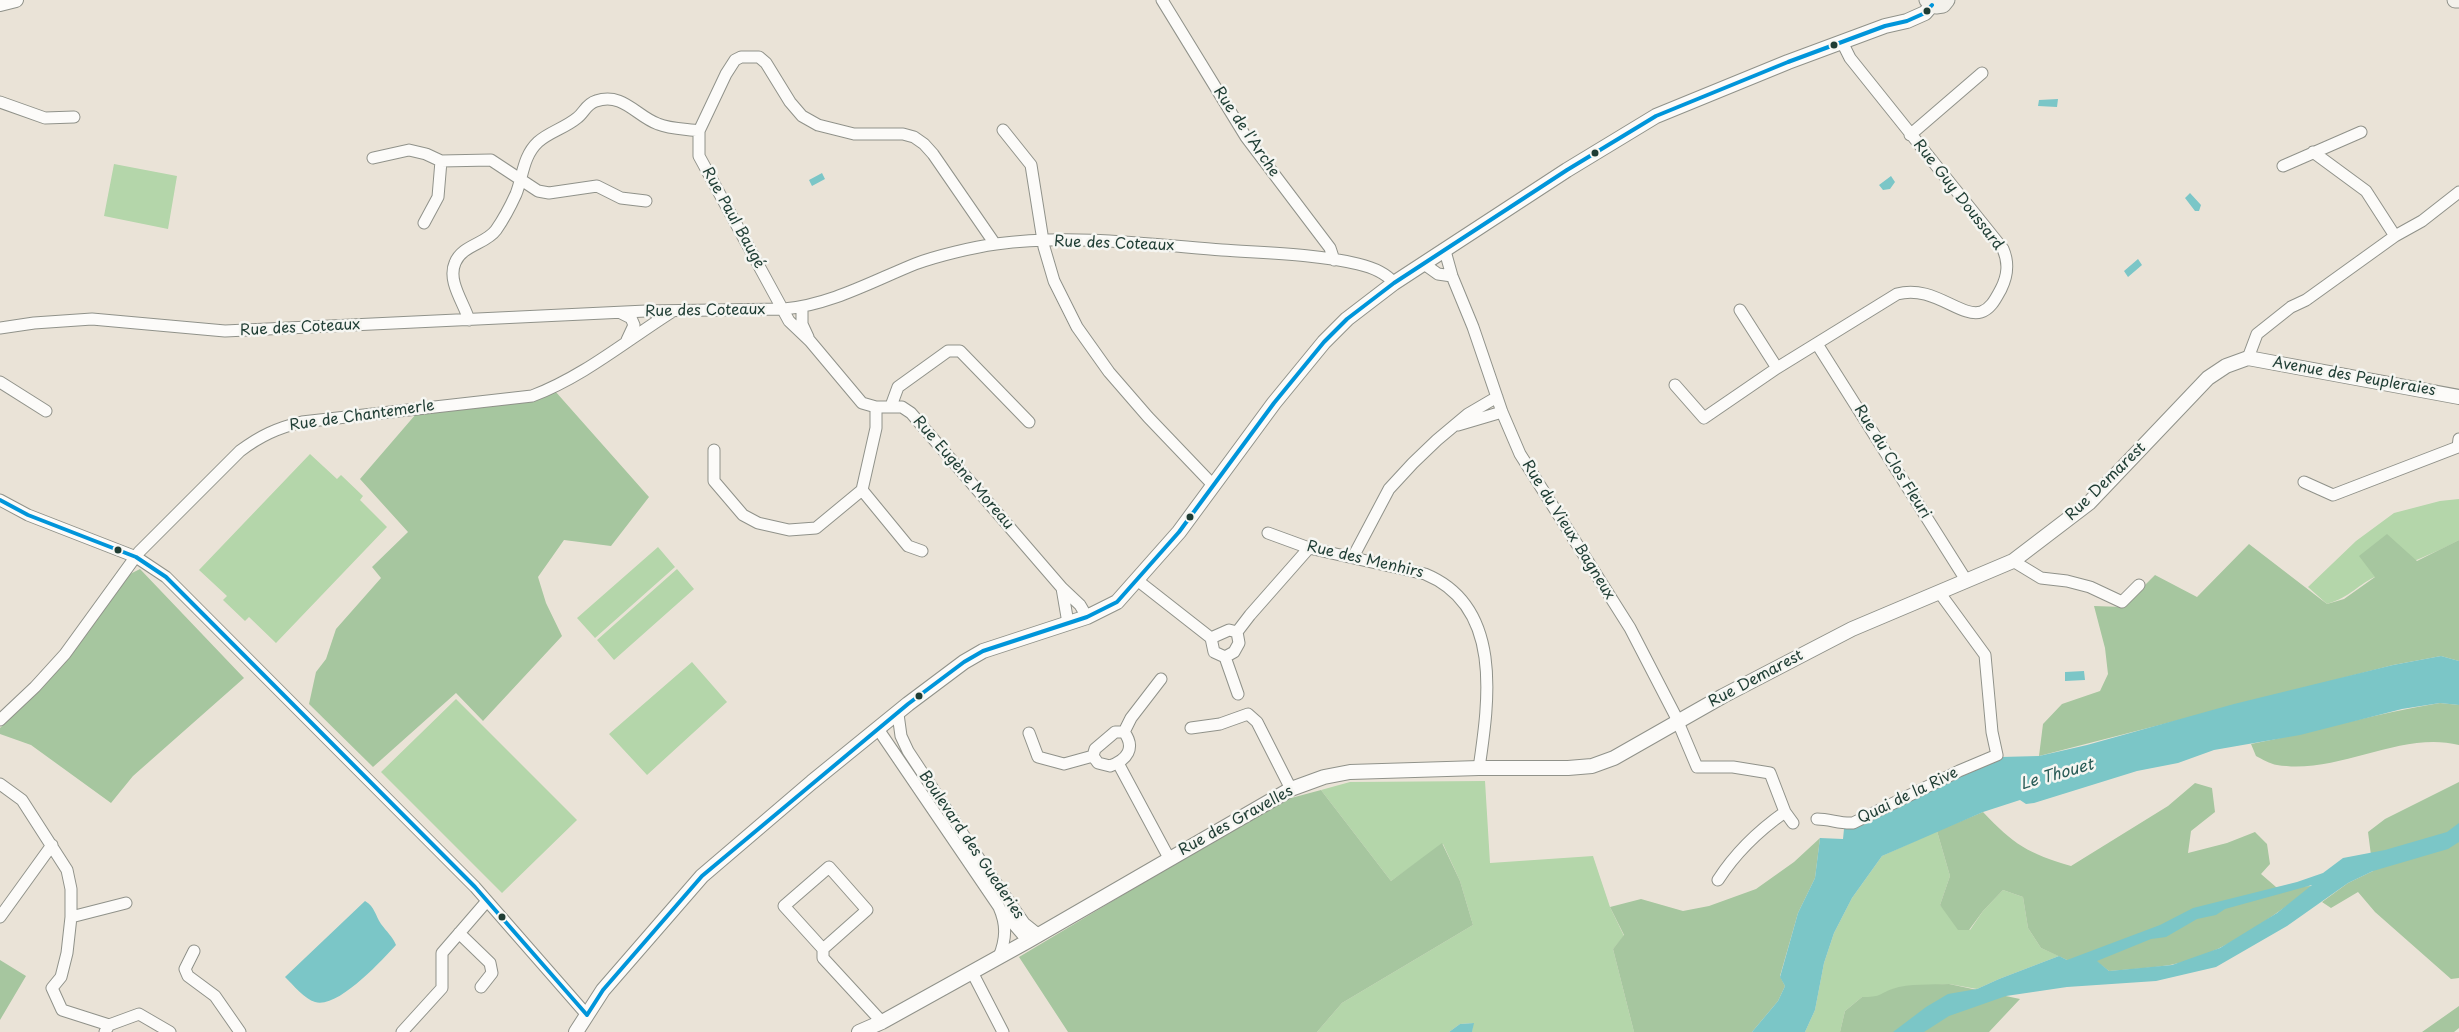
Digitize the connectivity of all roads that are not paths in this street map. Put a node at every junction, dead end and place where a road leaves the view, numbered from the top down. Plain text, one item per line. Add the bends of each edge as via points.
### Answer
1 (16, 0) edge
2 (1162, 0) edge
3 (1947, 0) edge
4 (2455, 0) edge
5 (2459, 0) edge
6 (1929, 3) edge
7 (0, 4) edge
8 (1842, 42) junction
9 (1982, 74) dead end
10 (0, 102) edge
11 (74, 117) dead end
12 (1003, 130) dead end
13 (699, 132) junction
14 (2361, 132) dead end
15 (1910, 134) junction
16 (2313, 152) junction
17 (373, 158) dead end
18 (440, 161) junction
19 (2284, 166) dead end
20 (520, 180) junction
21 (2459, 192) edge
22 (646, 201) dead end
23 (424, 224) dead end
24 (2395, 236) junction
25 (1042, 241) junction
26 (995, 244) junction
27 (1445, 251) junction
28 (1334, 260) junction
29 (1424, 264) junction
30 (1452, 276) junction
31 (1394, 283) junction
32 (802, 308) junction
33 (784, 309) junction
34 (1740, 310) dead end
35 (644, 311) junction
36 (674, 311) junction
37 (621, 313) junction
38 (469, 320) junction
39 (0, 328) edge
40 (640, 332) junction
41 (628, 340) junction
42 (810, 341) junction
43 (1817, 344) junction
44 (2248, 358) junction
45 (1777, 368) junction
46 (0, 382) edge
47 (1675, 385) dead end
48 (1497, 397) junction
49 (2459, 397) edge
50 (891, 406) junction
51 (876, 407) junction
52 (46, 411) dead end
53 (1502, 412) junction
54 (1029, 422) dead end
55 (1458, 425) junction
56 (2459, 439) edge
57 (714, 450) dead end
58 (2304, 482) dead end
59 (1214, 486) junction
60 (862, 490) junction
61 (0, 500) edge
62 (1268, 533) dead end
63 (1309, 548) junction
64 (922, 551) dead end
65 (136, 557) junction
66 (1354, 557) junction
67 (2013, 560) junction
68 (1137, 580) junction
69 (1966, 580) junction
70 (2139, 585) dead end
71 (1062, 588) junction
72 (1939, 592) junction
73 (1087, 617) junction
74 (1068, 623) junction
75 (1237, 632) junction
76 (1211, 638) junction
77 (1225, 657) junction
78 (1161, 679) dead end
79 (1238, 694) dead end
80 (898, 714) junction
81 (0, 720) edge
82 (1677, 721) junction
83 (881, 726) junction
84 (1191, 728) dead end
85 (1124, 732) junction
86 (1029, 734) dead end
87 (908, 751) junction
88 (1093, 756) junction
89 (1118, 763) junction
90 (1479, 768) junction
91 (0, 784) edge
92 (1291, 789) junction
93 (1785, 812) junction
94 (1817, 819) dead end
95 (1793, 823) dead end
96 (52, 845) junction
97 (1169, 858) junction
98 (1718, 880) dead end
99 (487, 901) junction
100 (126, 904) dead end
101 (999, 907) junction
102 (0, 917) edge
103 (71, 917) junction
104 (459, 933) junction
105 (1034, 938) junction
106 (823, 949) junction
107 (194, 951) dead end
108 (999, 957) junction
109 (972, 972) junction
110 (481, 987) dead end
111 (882, 1022) junction
112 (580, 1027) edge
113 (106, 1029) edge
114 (170, 1032) edge
115 (240, 1032) edge
116 (402, 1032) edge
117 (859, 1032) edge
118 (1003, 1032) edge

1 - 7 street
2 - 28 street, Rue de l'Arche via 1246,137 1330,248
3 - 6 main road via 1943,5
4 - 5 main road
6 - 8 street via 1925,13
8 - 15 street, Rue Guy Doussard via 1850,58
8 - 27 street via 1656,116
9 - 15 street
10 - 11 street via 45,118
12 - 25 street via 1031,165
13 - 20 street via 658,125 616,100 596,101 538,143 521,169
13 - 26 street, Rue Paul Baugé via 735,60 759,57 802,116 818,125 854,134 903,134 924,144
13 - 33 street, Rue Paul Baugé via 699,156 704,167
14 - 16 street
15 - 43 street, Rue Guy Doussard via 2002,249 2008,266 2004,282 1990,306 1980,312 1966,310 1927,293 1908,291 1897,294
16 - 19 street
16 - 24 street via 2366,191
17 - 18 street via 409,150
18 - 20 street via 491,160
18 - 23 street via 438,197
20 - 22 street via 538,191 549,193 597,186 621,198
20 - 38 street via 516,195 495,232 470,246 455,261 455,287
21 - 24 street via 2422,221
24 - 44 street via 2306,300 2290,307 2257,334
25 - 26 street, Rue des Coteaux
25 - 28 street, Rue des Coteaux via 1076,240
25 - 59 street via 1054,281 1077,327 1109,372
26 - 32 street, Rue des Coteaux via 918,263
27 - 29 street
27 - 30 street, Rue du Vieux Bagneux
28 - 31 street, Rue des Coteaux via 1376,270 1390,277
29 - 30 street via 1438,274
29 - 31 street
30 - 48 street, Rue du Vieux Bagneux
31 - 59 street via 1347,319 1324,342 1274,403
32 - 33 street, Rue des Coteaux
32 - 42 street via 802,324
33 - 36 street, Rue des Coteaux
33 - 42 street via 789,321
34 - 45 street
35 - 36 street, Rue des Coteaux
35 - 37 street, Rue des Coteaux
35 - 40 street via 648,317
35 - 41 street, Rue de Chantemerle
36 - 40 street, Rue de Chantemerle
37 - 38 street, Rue des Coteaux
37 - 41 street via 631,318 634,325
38 - 39 street, Rue des Coteaux via 225,331 92,320
40 - 41 street, Rue de Chantemerle
41 - 65 street, Rue de Chantemerle via 575,376 532,396 302,422 275,429 240,451
42 - 51 street via 862,403
43 - 45 street, Rue Guy Doussard
43 - 69 street, Rue du Clos Fleuri
44 - 49 street, Avenue des Peupleraies
44 - 67 street, Rue Demarest via 2226,366 2208,378 2089,503
45 - 47 street, Rue Guy Doussard via 1704,418
46 - 52 street
48 - 53 street, Rue du Vieux Bagneux
48 - 55 street via 1468,414
50 - 51 street, Rue Eugène Moreau
50 - 54 street via 898,387 948,351 960,351
50 - 71 street, Rue Eugène Moreau via 902,407 911,413
51 - 60 street via 876,428
53 - 55 street
53 - 82 street, Rue du Vieux Bagneux via 1538,486 1630,628
55 - 66 street via 1437,440 1389,489
56 - 58 street via 2458,446 2333,495
57 - 60 street via 714,481 743,515 758,523 789,530 816,528
59 - 68 street
60 - 64 street via 908,546
61 - 65 street via 28,515
62 - 63 street, Rue des Menhirs
63 - 66 street, Rue des Menhirs
63 - 75 street
65 - 81 street, Rue de Chantemerle via 65,654
65 - 99 street via 166,577
66 - 90 street, Rue des Menhirs via 1442,581 1454,590 1472,617 1482,636 1488,692
67 - 69 street, Rue Demarest
67 - 70 street via 2041,578 2090,587 2122,602
68 - 73 street via 1117,602
68 - 76 street
69 - 72 street, Rue Demarest
71 - 73 street, Rue Eugène Moreau via 1080,605
71 - 74 street
72 - 82 street, Rue Demarest via 1852,629
72 - 94 street, Quai de la Rive via 1985,656 1997,754 1853,823 1839,824
73 - 74 street
74 - 80 street via 983,652 964,662
75 - 76 street via 1229,630
75 - 77 street via 1239,643 1234,652
76 - 77 street via 1214,652
77 - 79 street
78 - 85 street
80 - 83 street
80 - 87 street, Boulevard des Guederies via 901,736
82 - 90 street, Rue des Gravelles via 1614,758 1592,766
82 - 93 street, Rue du Vieux Bagneux via 1697,767 1732,767 1770,773
83 - 87 street, Boulevard des Guederies
83 - 101 street, Boulevard des Guederies
83 - 112 street via 702,876 603,990
84 - 92 street via 1220,724 1248,714 1257,722
85 - 88 street via 1115,732 1095,749
85 - 89 street via 1130,740 1130,750
86 - 88 street via 1038,757 1064,764
87 - 105 street, Boulevard des Guederies
88 - 89 street via 1098,763 1110,766
89 - 97 street
90 - 92 street, Rue des Gravelles via 1350,772
91 - 96 street via 22,800
92 - 97 street, Rue des Gravelles
93 - 95 street
93 - 98 street via 1749,841
96 - 102 street
96 - 103 street via 67,870
97 - 105 street, Rue des Gravelles
99 - 104 street
99 - 112 street
100 - 103 street
101 - 105 street, Boulevard des Guederies
101 - 108 street, Boulevard des Guederies via 1005,920 1005,944
103 - 113 street via 61,976 52,988 62,1010
104 - 110 street via 490,963 492,973
104 - 116 street via 442,953 442,988
105 - 108 street, Rue des Gravelles
106 - 106 street via 784,906 828,867 867,910
106 - 111 street via 823,958
107 - 115 street via 185,969 188,976 215,996
108 - 109 street, Rue des Gravelles
109 - 111 street, Rue des Gravelles
109 - 118 street
111 - 117 street, Rue des Gravelles
113 - 114 street via 139,1014

